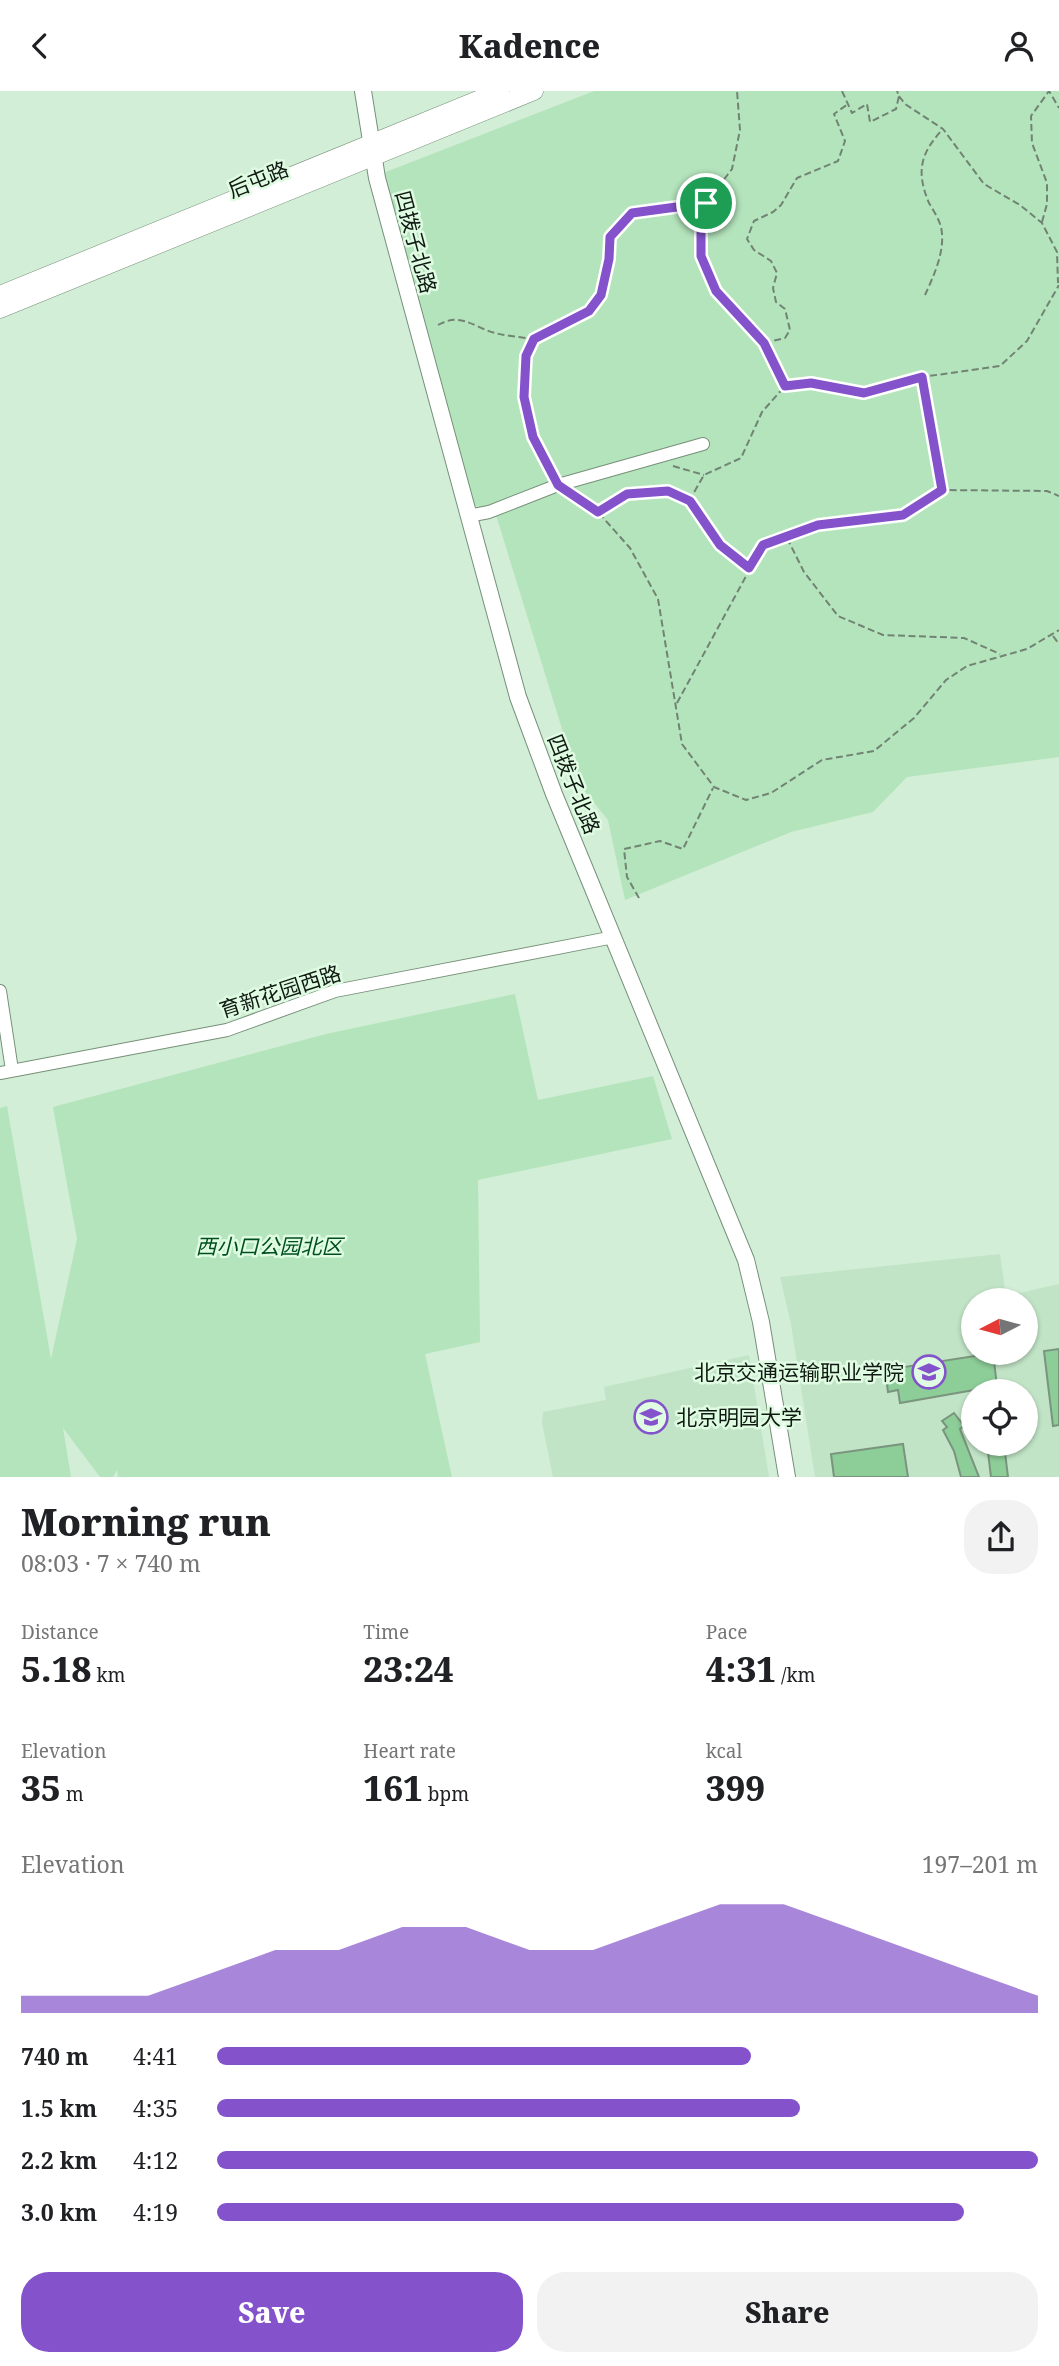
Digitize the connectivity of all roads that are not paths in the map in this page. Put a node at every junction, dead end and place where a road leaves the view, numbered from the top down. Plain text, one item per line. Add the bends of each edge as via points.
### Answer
1 (363, 91) edge
2 (499, 91) edge
3 (534, 91) edge
4 (372, 150) junction
5 (0, 295) edge
6 (0, 309) edge
7 (703, 445) dead end
8 (468, 516) junction
9 (614, 937) junction
10 (0, 991) edge
11 (6, 1071) edge
12 (787, 1477) edge

1 - 4 street, 四拨子北路
2 - 4 main road, 后屯路
3 - 4 main road, 后屯路
4 - 5 main road, 后屯路
4 - 6 main road, 后屯路
4 - 8 street, 四拨子北路
7 - 8 street via 558,485
8 - 9 street, 四拨子北路 via 522,707
9 - 11 street, 育新花园西路 via 335,991 227,1030
9 - 12 street, 四拨子北路 via 746,1260
10 - 11 street

